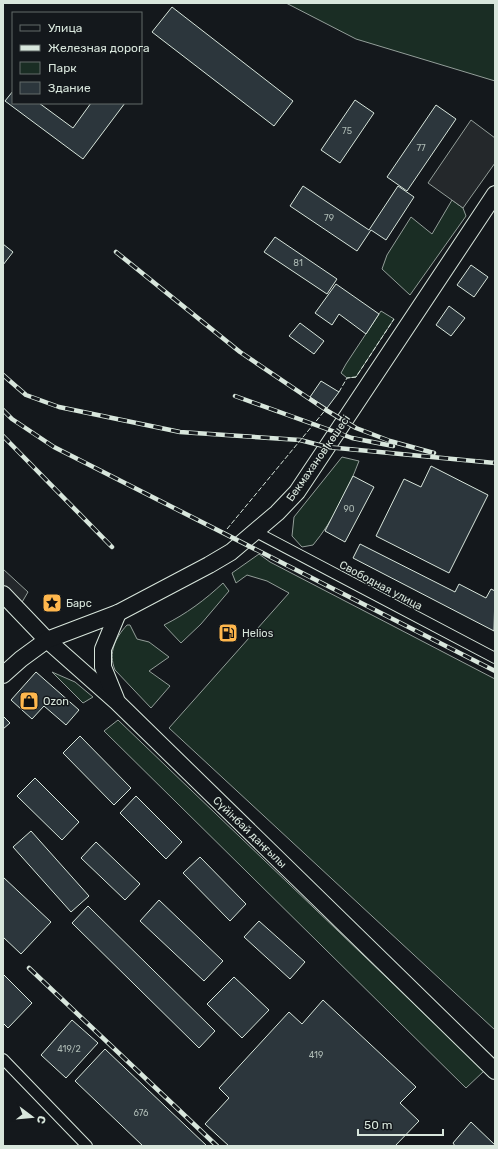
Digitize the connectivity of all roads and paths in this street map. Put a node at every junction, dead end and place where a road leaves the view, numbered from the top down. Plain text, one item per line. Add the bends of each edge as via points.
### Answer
1 (495, 194) edge
2 (256, 532) junction
3 (3, 594) edge
4 (118, 613) junction
5 (47, 640) junction
6 (495, 658) edge
7 (3, 675) edge
8 (117, 702) junction
9 (3, 1059) edge
10 (495, 1071) edge
11 (87, 1146) edge

1 - 2 main road, Бекмаханов көшесі via 297,492
2 - 4 main road, Бекмаханов көшесі via 231,552 209,565
2 - 6 street, Свободная улица
3 - 5 main road, Сүйінбай даңғылы
4 - 5 main road, Бекмаханов көшесі
4 - 8 main road via 103,649 103,667
5 - 7 main road, Бекмаханов көшесі
5 - 8 main road, Сүйінбай даңғылы
8 - 10 main road, Сүйінбай даңғылы
9 - 11 street

